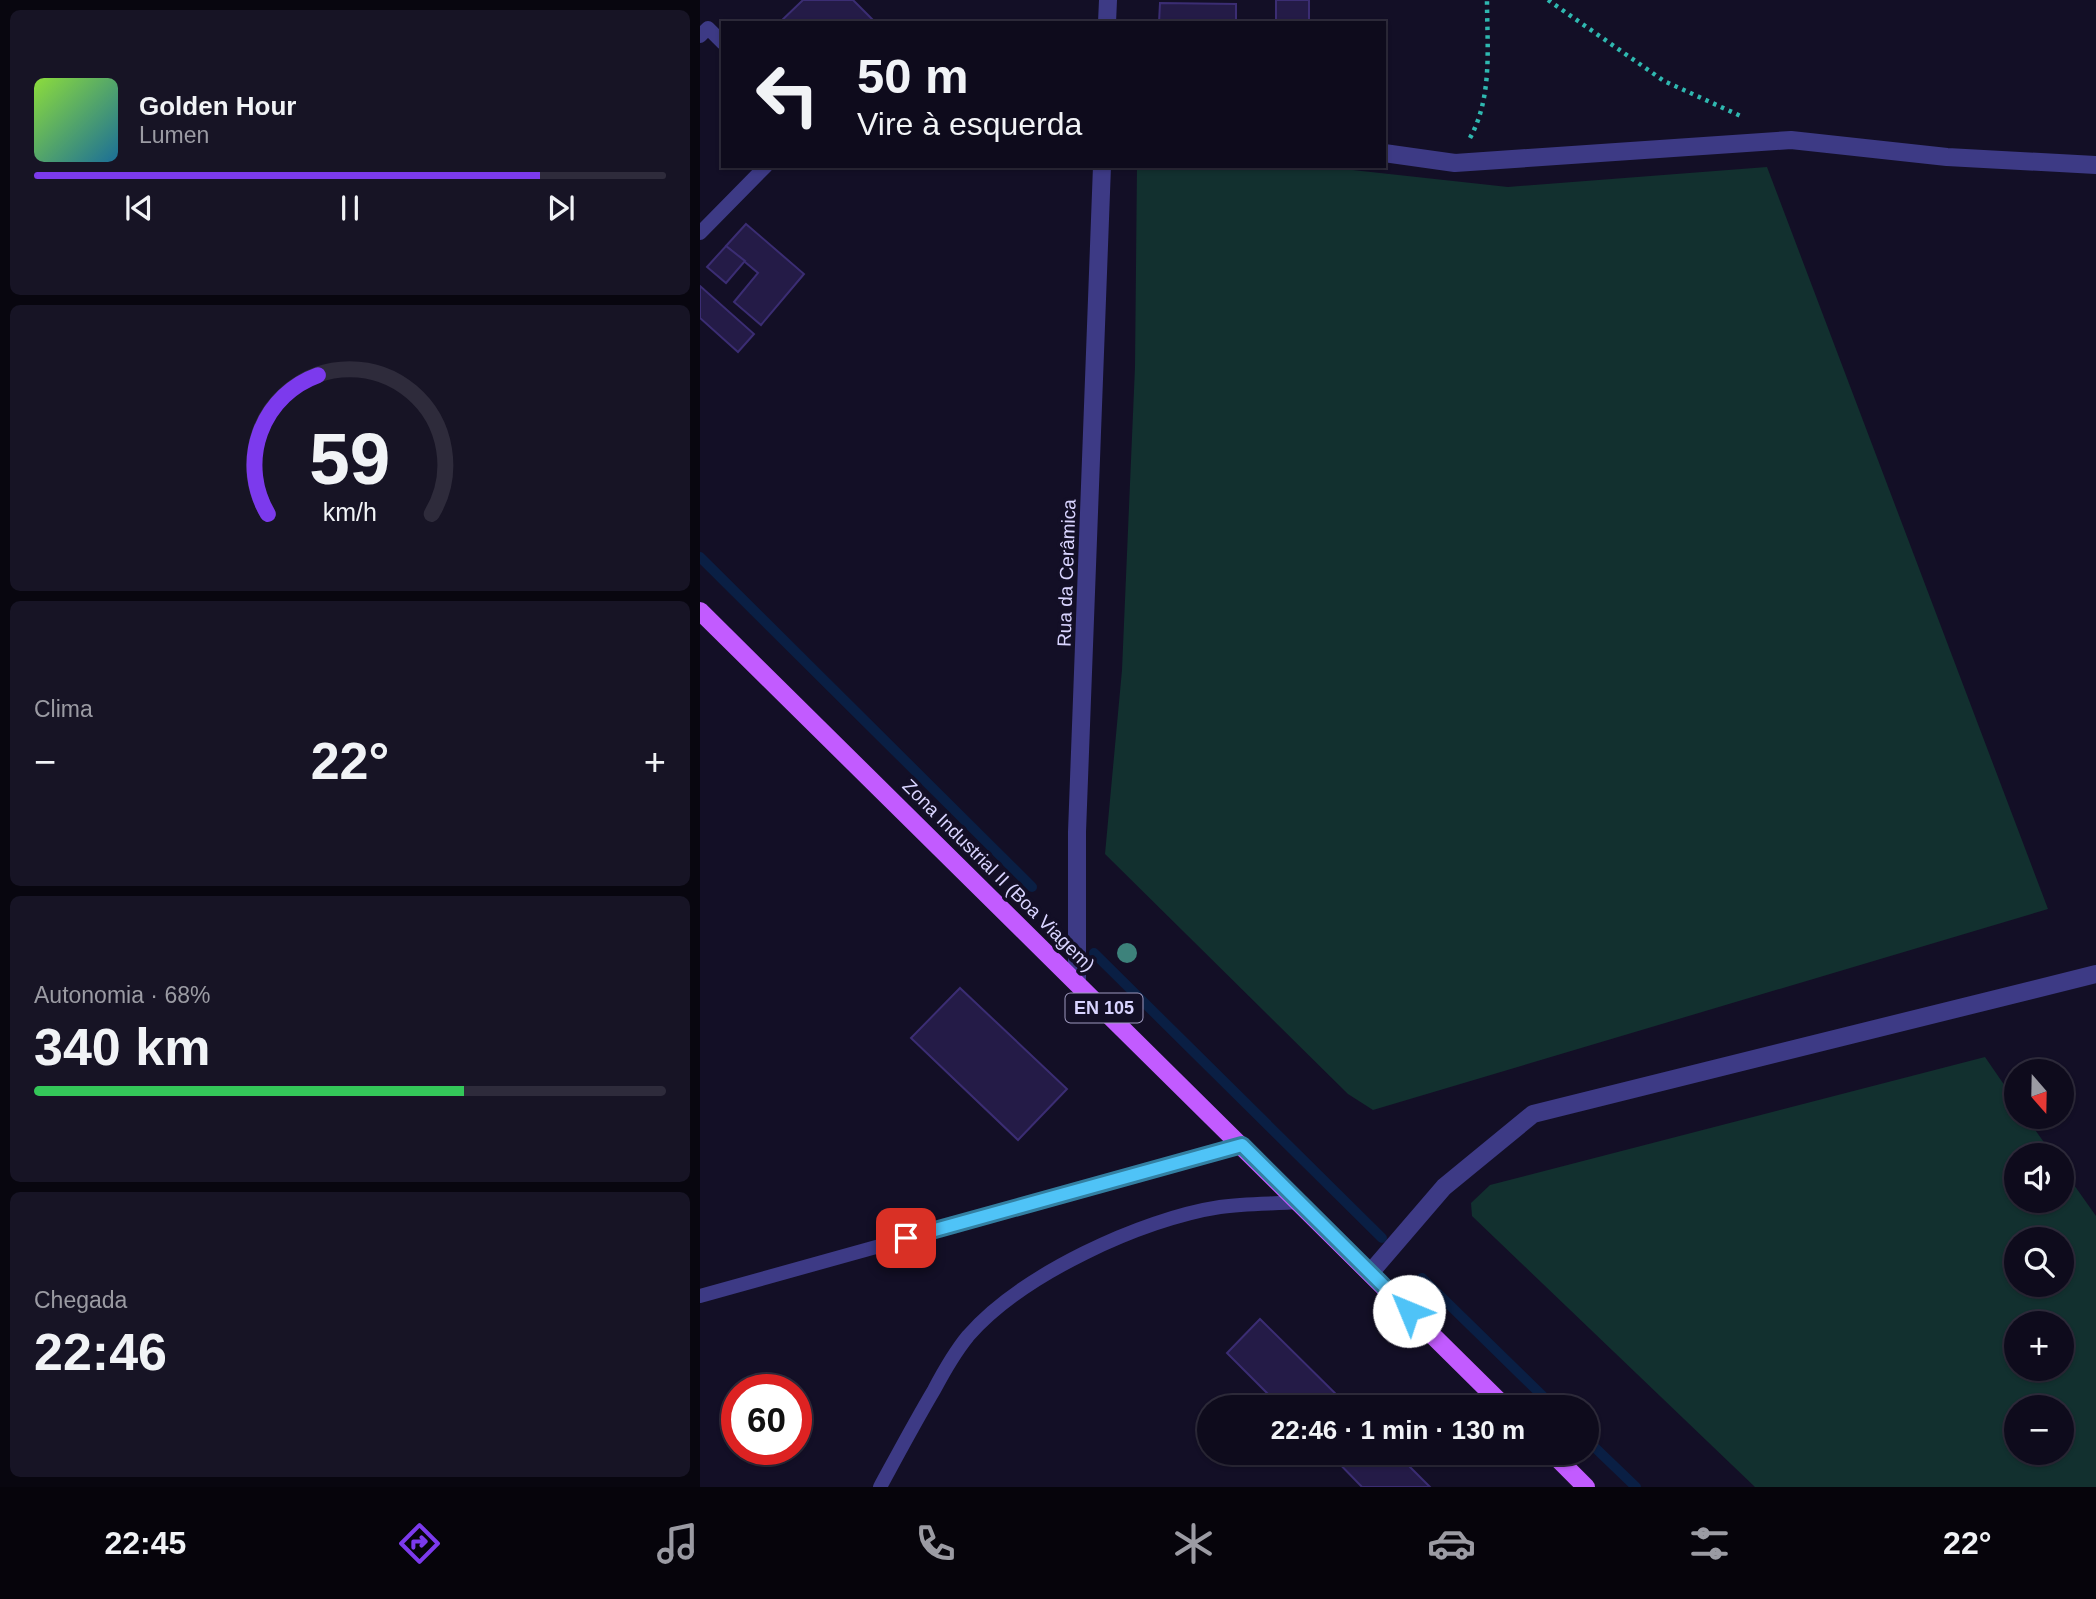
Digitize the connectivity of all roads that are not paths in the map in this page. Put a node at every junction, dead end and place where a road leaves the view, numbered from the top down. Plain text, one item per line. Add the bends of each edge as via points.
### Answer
1 (1108, 0) edge
2 (1107, 21) edge
3 (700, 36) edge
4 (721, 41) edge
5 (1386, 153) edge
6 (2096, 165) edge
7 (764, 168) edge
8 (1102, 168) edge
9 (700, 233) edge
10 (700, 611) edge
11 (2096, 974) edge
12 (1077, 982) junction
13 (1242, 1145) junction
14 (1300, 1202) junction
15 (1370, 1273) junction
16 (700, 1296) edge
17 (1493, 1395) edge
18 (1564, 1465) edge
19 (880, 1487) edge
20 (1586, 1487) edge

1 - 2 street
3 - 4 lane via 708,28
5 - 6 street via 1455,163 1791,140 1947,157
7 - 9 lane
8 - 12 street, Rua da Cerâmica via 1077,832
10 - 12 main road, Zona Industrial II (Boa Viagem) / EN 105
11 - 15 street via 1533,1114 1444,1186
12 - 13 main road, Zona Industrial II (Boa Viagem) / EN 105
13 - 14 main road, Zona Industrial II (Boa Viagem) / EN 105
13 - 16 lane
14 - 15 main road, Zona Industrial II (Boa Viagem) / EN 105
14 - 19 lane via 1220,1207 1149,1224 1083,1254 1018,1292 968,1336
15 - 17 main road, Zona Industrial II (Boa Viagem) / EN 105
18 - 20 main road

